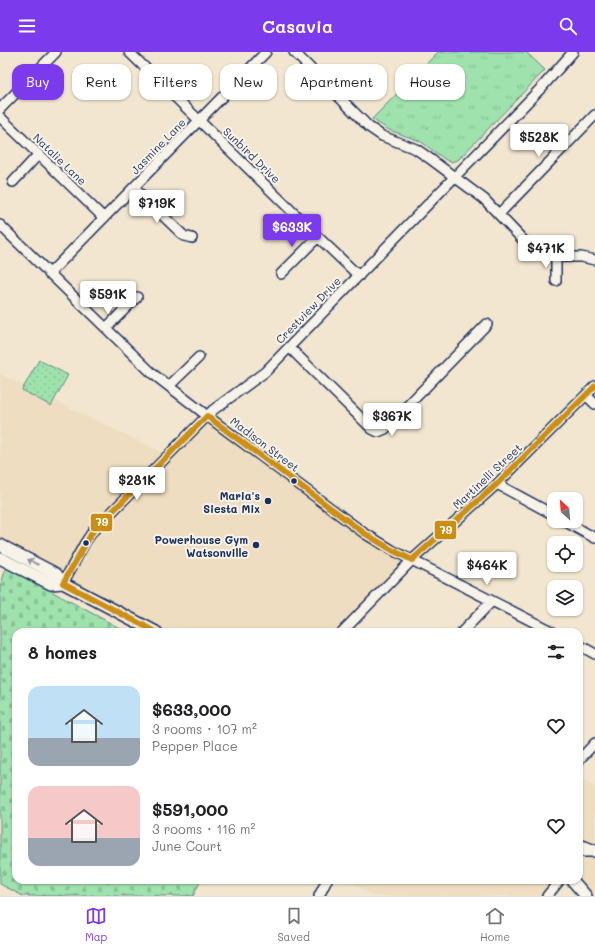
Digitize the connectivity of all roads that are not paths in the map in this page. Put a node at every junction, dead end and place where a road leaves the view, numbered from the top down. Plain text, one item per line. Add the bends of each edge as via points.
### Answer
1 (56, 52) edge
2 (129, 52) edge
3 (266, 52) edge
4 (294, 52) edge
5 (573, 52) edge
6 (0, 109) edge
7 (595, 115) edge
8 (0, 117) edge
9 (199, 121) junction
10 (38, 155) junction
11 (454, 177) junction
12 (13, 182) dead end
13 (134, 188) junction
14 (499, 214) junction
15 (104, 218) junction
16 (0, 225) edge
17 (318, 237) junction
18 (192, 238) dead end
19 (556, 257) junction
20 (595, 260) edge
21 (50, 274) junction
22 (280, 274) dead end
23 (359, 276) junction
24 (556, 281) dead end
25 (137, 297) dead end
26 (487, 324) dead end
27 (106, 328) junction
28 (289, 347) junction
29 (199, 357) dead end
30 (169, 386) junction
31 (595, 386) edge
32 (586, 395) junction
33 (595, 404) edge
34 (207, 416) junction
35 (497, 484) junction
36 (547, 512) edge
37 (577, 528) edge
38 (595, 538) edge
39 (0, 545) edge
40 (0, 558) edge
41 (412, 560) junction
42 (63, 583) junction
43 (492, 601) junction
44 (148, 628) edge
45 (346, 628) edge
46 (466, 628) edge
47 (545, 628) edge
48 (583, 647) edge
49 (595, 654) edge
50 (595, 743) edge
51 (583, 756) edge
52 (583, 845) edge
53 (595, 851) edge
54 (583, 852) edge
55 (325, 884) edge
56 (557, 884) edge
57 (576, 884) edge
58 (319, 896) edge
59 (547, 896) edge
60 (586, 896) edge

1 - 6 street
2 - 9 street, Sunbird Drive
3 - 9 street, Jasmine Lane
4 - 11 street via 369,127 382,136 416,149
5 - 11 street, Crestview Drive
7 - 14 street
8 - 10 street, Natalie Lane
9 - 13 street, Jasmine Lane
9 - 17 street, Sunbird Drive
10 - 12 street
10 - 15 street, Natalie Lane
11 - 14 street via 484,199
11 - 23 street, Crestview Drive
13 - 15 street, Jasmine Lane
13 - 18 street via 184,236
14 - 19 street via 532,248
15 - 21 street, Jasmine Lane
16 - 21 street, Madison Street
17 - 22 street
17 - 23 street, Sunbird Drive
19 - 20 street
19 - 24 street
21 - 27 street, Madison Street
23 - 28 street, Crestview Drive
25 - 27 street
26 - 28 street via 385,429 378,432
27 - 30 street, Madison Street via 142,364
28 - 34 street, Crestview Drive via 258,378
29 - 30 street
30 - 34 street, Madison Street
31 - 32 street, Martinelli Street
32 - 33 street
32 - 35 street, Martinelli Street
34 - 41 street, Madison Street via 364,533
34 - 42 street, Crestview Drive via 93,531
35 - 36 street
35 - 41 street, Martinelli Street
37 - 38 street
42 -> 39 main road via 56,574
40 - 42 main road via 51,584
41 - 43 street, Madison Street
41 - 45 street, Martinelli Street
42 - 44 main road
43 - 46 street
43 - 47 street, Madison Street
48 - 49 street
50 - 51 street
52 - 53 street
53 - 54 street
55 - 58 street
56 - 59 street
57 - 60 main road

